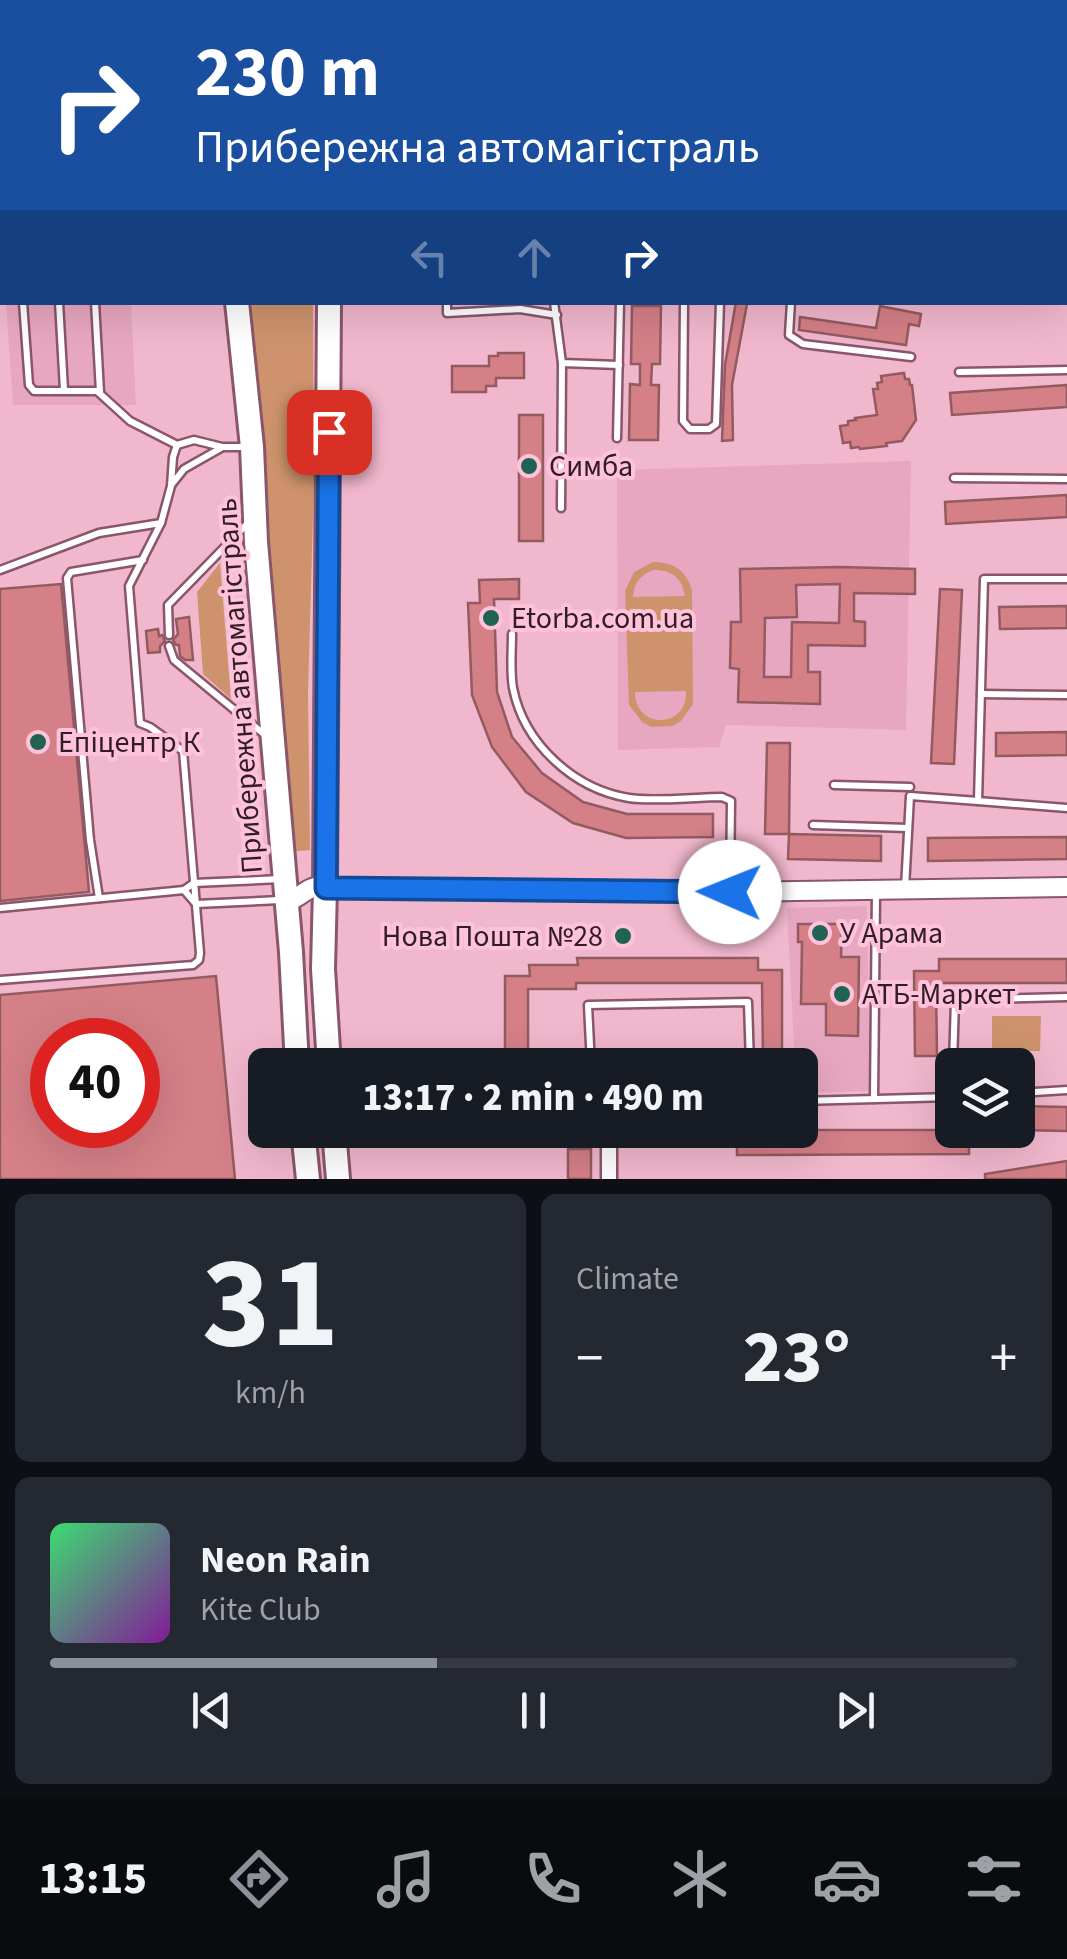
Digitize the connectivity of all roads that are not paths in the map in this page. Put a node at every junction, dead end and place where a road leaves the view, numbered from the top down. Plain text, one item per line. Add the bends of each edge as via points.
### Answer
1 (24, 305) edge
2 (59, 305) edge
3 (95, 305) edge
4 (237, 305) edge
5 (329, 305) edge
6 (447, 305) edge
7 (554, 305) edge
8 (620, 305) edge
9 (684, 305) edge
10 (720, 305) edge
11 (791, 305) edge
12 (556, 314) junction
13 (911, 357) dead end
14 (562, 363) junction
15 (619, 365) junction
16 (1067, 370) edge
17 (959, 372) dead end
18 (64, 390) junction
19 (100, 393) junction
20 (617, 438) dead end
21 (177, 445) junction
22 (222, 447) junction
23 (252, 447) junction
24 (954, 478) dead end
25 (1067, 479) edge
26 (171, 486) junction
27 (561, 508) dead end
28 (256, 514) junction
29 (161, 523) junction
30 (143, 560) junction
31 (0, 570) edge
32 (1067, 579) edge
33 (512, 634) dead end
34 (168, 635) dead end
35 (170, 646) dead end
36 (981, 694) junction
37 (1067, 694) edge
38 (272, 741) junction
39 (834, 784) dead end
40 (910, 787) dead end
41 (978, 801) junction
42 (1067, 808) edge
43 (813, 825) dead end
44 (908, 828) junction
45 (194, 883) junction
46 (326, 888) junction
47 (1067, 888) edge
48 (184, 890) junction
49 (285, 890) junction
50 (876, 890) junction
51 (905, 890) junction
52 (730, 892) junction
53 (99, 898) junction
54 (196, 904) junction
55 (0, 908) edge
56 (0, 980) edge
57 (1067, 997) edge
58 (296, 1048) edge
59 (328, 1048) edge
60 (590, 1048) edge
61 (749, 1048) edge
62 (954, 1048) edge
63 (1067, 1090) edge
64 (1035, 1092) edge
65 (935, 1097) edge
66 (874, 1099) junction
67 (818, 1101) edge
68 (305, 1148) edge
69 (335, 1148) edge
70 (609, 1148) edge
71 (308, 1179) edge
72 (338, 1179) edge
73 (610, 1179) edge

1 - 18 lane via 29,385 34,391
2 - 18 lane
3 - 19 lane
4 - 23 main road, Прибережна автомагістраль
5 - 46 main road
6 - 12 lane via 447,313
7 - 12 lane
8 - 15 lane
9 - 10 lane via 683,420 690,429 709,429 716,424
11 - 13 lane via 789,336 803,344
12 - 14 lane
14 - 15 lane
14 - 27 lane
15 - 20 lane
16 - 17 lane
18 - 19 lane
19 - 21 lane via 130,421
21 - 22 lane via 194,440
21 - 26 lane
22 - 23 lane
22 - 26 lane via 184,469
23 - 28 main road, Прибережна автомагістраль
24 - 25 lane
26 - 29 lane
28 - 34 lane via 168,604
28 - 38 main road, Прибережна автомагістраль
29 - 30 lane
29 - 31 lane via 99,533
30 - 45 lane via 130,586 140,724 182,751
30 - 53 lane via 71,572 68,578
32 - 36 lane via 984,579
33 - 52 lane via 513,688 526,726 552,759 589,786 631,798 731,802
35 - 38 lane via 174,660
36 - 37 lane
36 - 41 lane
38 - 49 main road, Прибережна автомагістраль
39 - 40 lane
41 - 42 lane
41 - 44 lane via 910,796
43 - 44 lane
44 - 51 lane
45 - 48 lane
45 - 49 lane
45 - 54 lane
46 - 49 street via 299,898
46 - 52 street
46 - 59 main road
47 - 51 street
48 - 53 lane
48 - 54 lane
49 - 54 lane
49 - 58 main road, Прибережна автомагістраль
50 - 51 street
50 - 52 street
50 - 66 lane
53 - 55 lane
54 - 56 lane via 200,953 193,965
57 - 62 lane via 955,1000
60 - 61 lane via 588,1005 748,1002
63 - 64 lane
65 - 66 lane
66 - 67 lane
68 - 71 main road
69 - 72 main road
70 - 73 street

